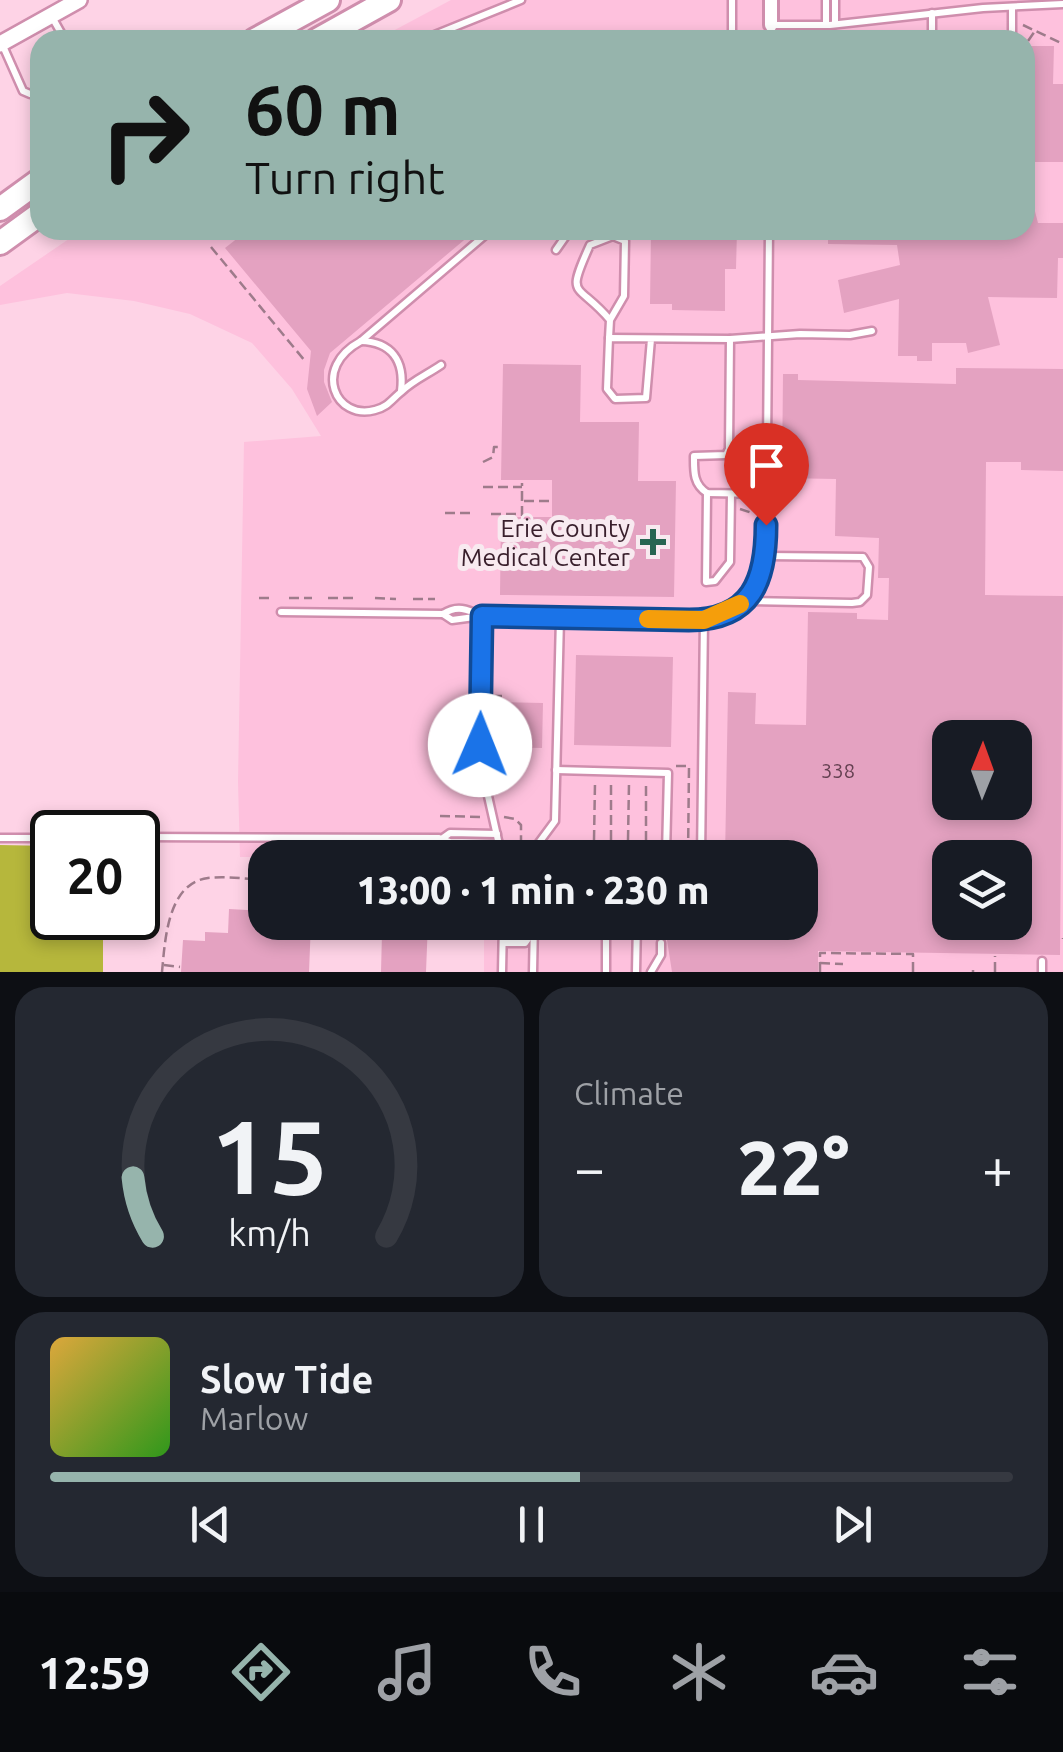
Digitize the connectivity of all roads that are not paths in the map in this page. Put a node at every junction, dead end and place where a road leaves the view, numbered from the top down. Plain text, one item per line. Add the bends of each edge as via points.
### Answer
1 (79, 0) edge
2 (328, 0) edge
3 (389, 0) edge
4 (520, 0) edge
5 (732, 0) edge
6 (771, 0) edge
7 (826, 0) edge
8 (835, 0) edge
9 (997, 4) edge
10 (1063, 4) edge
11 (1010, 5) edge
12 (932, 13) junction
13 (52, 16) junction
14 (831, 24) junction
15 (770, 25) junction
16 (59, 30) edge
17 (273, 30) edge
18 (335, 30) edge
19 (446, 30) edge
20 (732, 30) edge
21 (770, 30) edge
22 (932, 30) edge
23 (1011, 30) edge
24 (4, 40) edge
25 (30, 94) edge
26 (30, 187) edge
27 (0, 209) edge
28 (30, 221) edge
29 (480, 240) edge
30 (563, 240) edge
31 (609, 240) edge
32 (625, 240) edge
33 (769, 240) edge
34 (0, 243) edge
35 (556, 250) dead end
36 (610, 320) junction
37 (872, 331) dead end
38 (768, 335) junction
39 (609, 338) junction
40 (650, 339) junction
41 (730, 339) junction
42 (360, 342) junction
43 (441, 365) dead end
44 (400, 392) junction
45 (707, 493) junction
46 (731, 494) junction
47 (766, 494) junction
48 (766, 556) junction
49 (744, 601) junction
50 (281, 612) dead end
51 (482, 616) junction
52 (560, 618) junction
53 (704, 620) junction
54 (556, 770) junction
55 (160, 837) edge
56 (0, 838) edge
57 (30, 838) edge
58 (502, 840) joint
59 (543, 840) edge
60 (666, 840) edge
61 (701, 840) edge
62 (528, 940) edge
63 (532, 940) edge
64 (606, 940) edge
65 (637, 940) edge
66 (503, 943) joint
67 (661, 943) dead end
68 (1042, 962) dead end
69 (502, 972) edge
70 (534, 972) edge
71 (606, 972) edge
72 (636, 972) edge
73 (651, 972) edge
74 (1042, 972) edge

1 - 13 street
2 - 17 highway
3 - 18 highway
4 - 19 lane
5 - 20 lane
6 - 15 street
7 - 14 lane
8 - 14 lane
9 - 11 lane
9 - 12 lane
10 - 11 lane
11 - 23 lane
12 - 14 lane
12 - 22 lane
13 - 16 lane
13 - 24 street
14 - 15 lane
15 - 21 lane
24 - 25 lane via 22,91
26 - 27 highway
28 - 34 highway
29 - 42 lane
30 - 35 lane
31 - 36 lane via 590,245 574,281
32 - 36 lane via 624,296
33 - 38 lane
36 - 39 lane
37 - 38 lane
38 - 41 lane
38 - 47 lane
39 - 40 lane
39 - 40 lane via 610,396 638,400 648,394
40 - 41 lane
41 - 45 lane via 729,449 726,455 694,456 697,484
42 - 44 lane via 376,342 400,361
42 - 44 lane via 334,364 339,398 371,412
43 - 44 lane
45 - 46 lane
45 - 46 lane via 706,582 730,562
46 - 47 lane
47 - 48 lane
48 - 49 lane via 763,574
48 - 49 lane via 863,557 867,595 852,603
49 - 53 lane
50 - 51 lane
51 - 52 lane
51 - 58 lane via 481,766
52 - 53 lane
52 - 54 lane
53 - 61 lane
54 - 59 lane via 555,820
54 - 60 lane via 668,773
55 - 58 lane via 450,833
56 - 57 lane
62 - 66 lane
63 - 70 lane
64 - 71 lane
65 - 72 lane
66 - 69 lane
67 - 73 lane
68 - 74 lane

